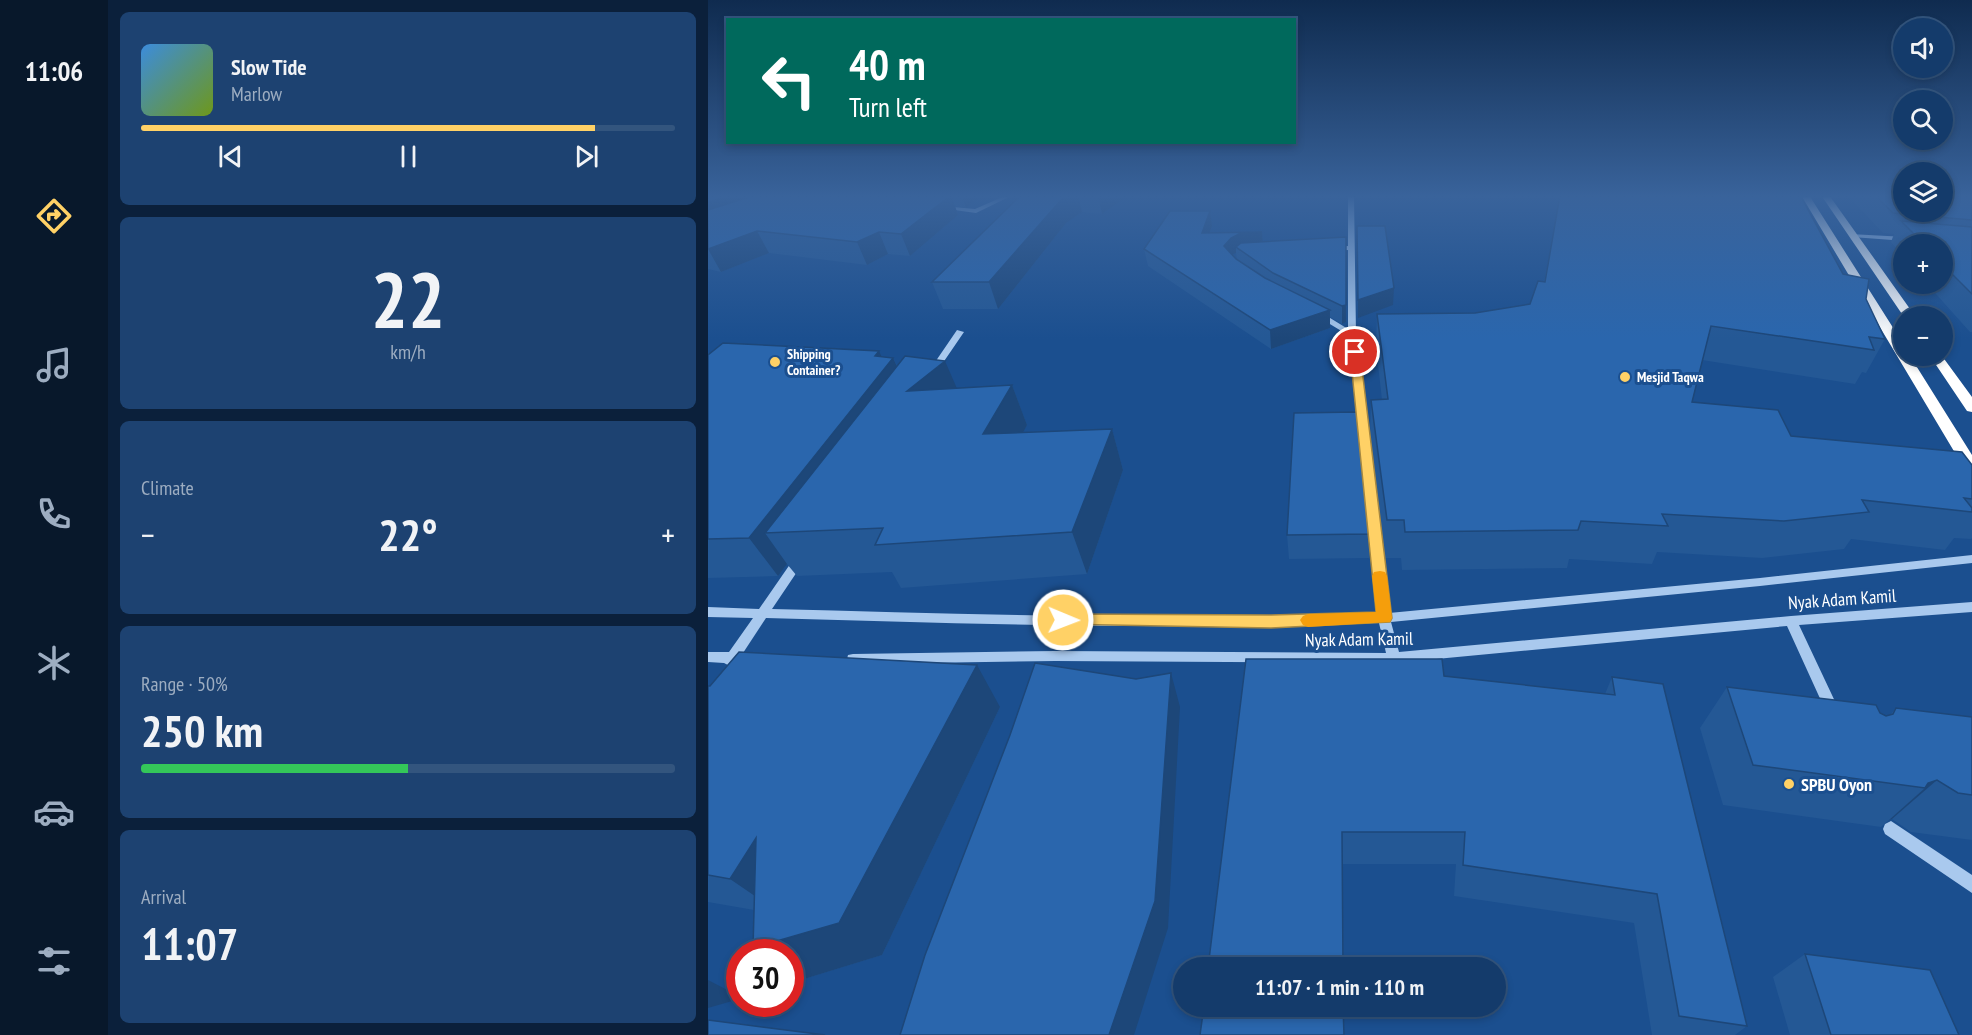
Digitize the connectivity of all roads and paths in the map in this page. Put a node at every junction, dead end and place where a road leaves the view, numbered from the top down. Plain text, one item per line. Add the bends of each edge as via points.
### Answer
1 (1350, 243) edge
2 (1835, 243) edge
3 (1858, 243) edge
4 (1350, 248) junction
5 (1317, 250) edge
6 (1902, 306) edge
7 (1312, 311) edge
8 (960, 332) dead end
9 (1352, 334) junction
10 (1943, 366) edge
11 (926, 380) edge
12 (1972, 408) edge
13 (1972, 468) edge
14 (803, 555) edge
15 (1972, 559) edge
16 (1972, 607) edge
17 (708, 612) edge
18 (762, 613) junction
19 (1384, 618) junction
20 (1791, 621) junction
21 (1055, 656) junction
22 (708, 657) edge
23 (733, 658) junction
24 (756, 658) edge
25 (837, 658) edge
26 (1394, 658) junction
27 (720, 676) edge
28 (1049, 676) edge
29 (1839, 727) edge
30 (1891, 829) dead end
31 (1972, 885) edge

1 - 4 street
2 - 13 highway
3 - 6 highway
4 - 5 street
4 - 9 street
7 - 9 street
8 - 11 street
9 - 19 street
10 - 12 highway
14 - 18 street
15 - 19 street
16 - 20 street, Nyak Adam Kamil
17 - 18 street
18 - 19 street via 970,619
18 - 23 street
19 - 26 street
20 - 26 street, Nyak Adam Kamil
20 - 29 street
21 - 25 street, Nyak Adam Kamil
21 - 26 street, Nyak Adam Kamil
21 - 28 street
22 - 23 street
23 - 24 street
23 - 27 street
30 - 31 street

